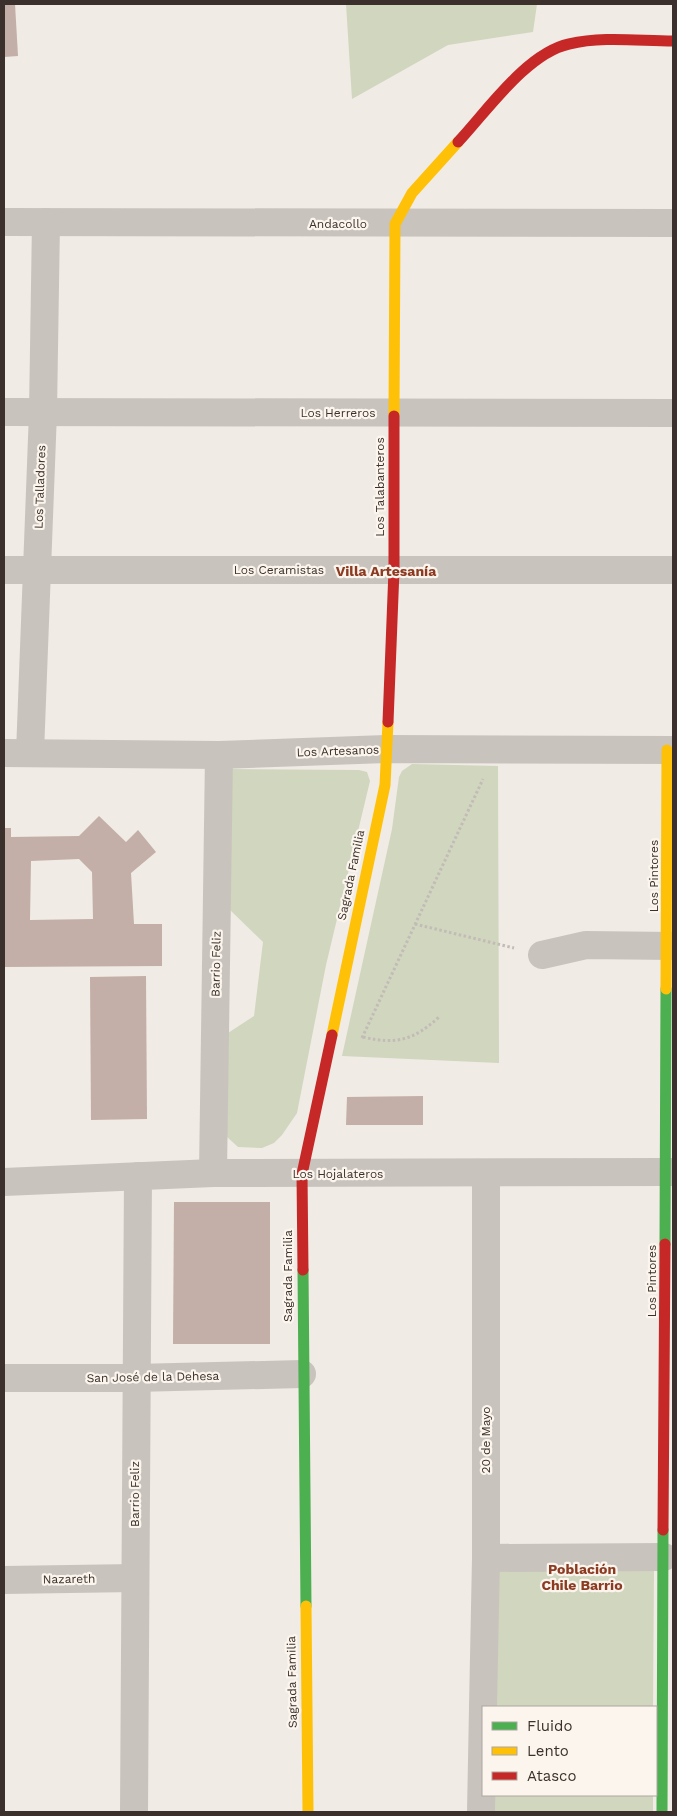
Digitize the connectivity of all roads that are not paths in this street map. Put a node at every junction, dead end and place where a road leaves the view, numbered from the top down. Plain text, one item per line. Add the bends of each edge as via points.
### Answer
1 (673, 41) edge
2 (4, 222) edge
3 (46, 222) junction
4 (673, 223) edge
5 (395, 224) junction
6 (4, 412) edge
7 (43, 412) junction
8 (394, 413) junction
9 (673, 413) edge
10 (4, 570) edge
11 (37, 570) junction
12 (394, 570) junction
13 (673, 570) edge
14 (386, 749) junction
15 (670, 750) edge
16 (4, 753) edge
17 (30, 753) junction
18 (219, 755) junction
19 (670, 946) edge
20 (542, 955) road end
21 (670, 1172) edge
22 (213, 1173) junction
23 (486, 1173) junction
24 (302, 1174) junction
25 (138, 1176) junction
26 (4, 1182) edge
27 (302, 1374) junction
28 (4, 1378) edge
29 (135, 1378) junction
30 (664, 1557) junction
31 (486, 1558) junction
32 (134, 1578) junction
33 (4, 1580) edge
34 (483, 1706) edge
35 (482, 1760) edge
36 (134, 1812) edge
37 (308, 1812) edge
38 (481, 1812) edge
39 (662, 1812) edge

1 - 5 street via 602,40 568,44 543,56 518,76 412,193
2 - 3 street, Andacollo
3 - 5 street, Andacollo
3 - 7 street, Los Talladores
4 - 5 street, Andacollo
5 - 8 street, Los Talabanteros
6 - 7 street, Los Herreros
7 - 8 street, Los Herreros
7 - 11 street, Los Talladores
8 - 9 street, Los Herreros
8 - 12 street, Los Talabanteros
10 - 11 street, Los Ceramistas
11 - 12 street, Los Ceramistas
11 - 17 street, Los Talladores
12 - 13 street, Los Ceramistas
12 - 14 street, Los Talabanteros
14 - 15 street, Los Artesanos
14 - 18 street, Los Artesanos
14 - 24 street, Sagrada Familia via 385,785
15 - 19 street, Los Pintores
16 - 17 street, Los Artesanos
17 - 18 street, Los Artesanos
18 - 22 street, Barrio Feliz
19 - 20 street via 586,945
19 - 21 street, Los Pintores
21 - 23 street, Los Hojalateros
21 - 30 street, Los Pintores
22 - 24 street, Los Hojalateros
22 - 25 street, Los Hojalateros
23 - 24 street, Los Hojalateros
23 - 31 street, 20 de Mayo
24 - 27 street, Sagrada Familia
25 - 26 street, Los Hojalateros
25 - 29 street, Barrio Feliz
27 - 29 street, San José de la Dehesa
27 - 37 street, Sagrada Familia
28 - 29 street, San José de la Dehesa
29 - 32 street, Barrio Feliz
30 - 31 street
30 - 39 street, Los Pintores
31 - 34 street, 20 de Mayo
32 - 33 street, Nazareth
32 - 36 street, Barrio Feliz
35 - 38 street, 20 de Mayo

